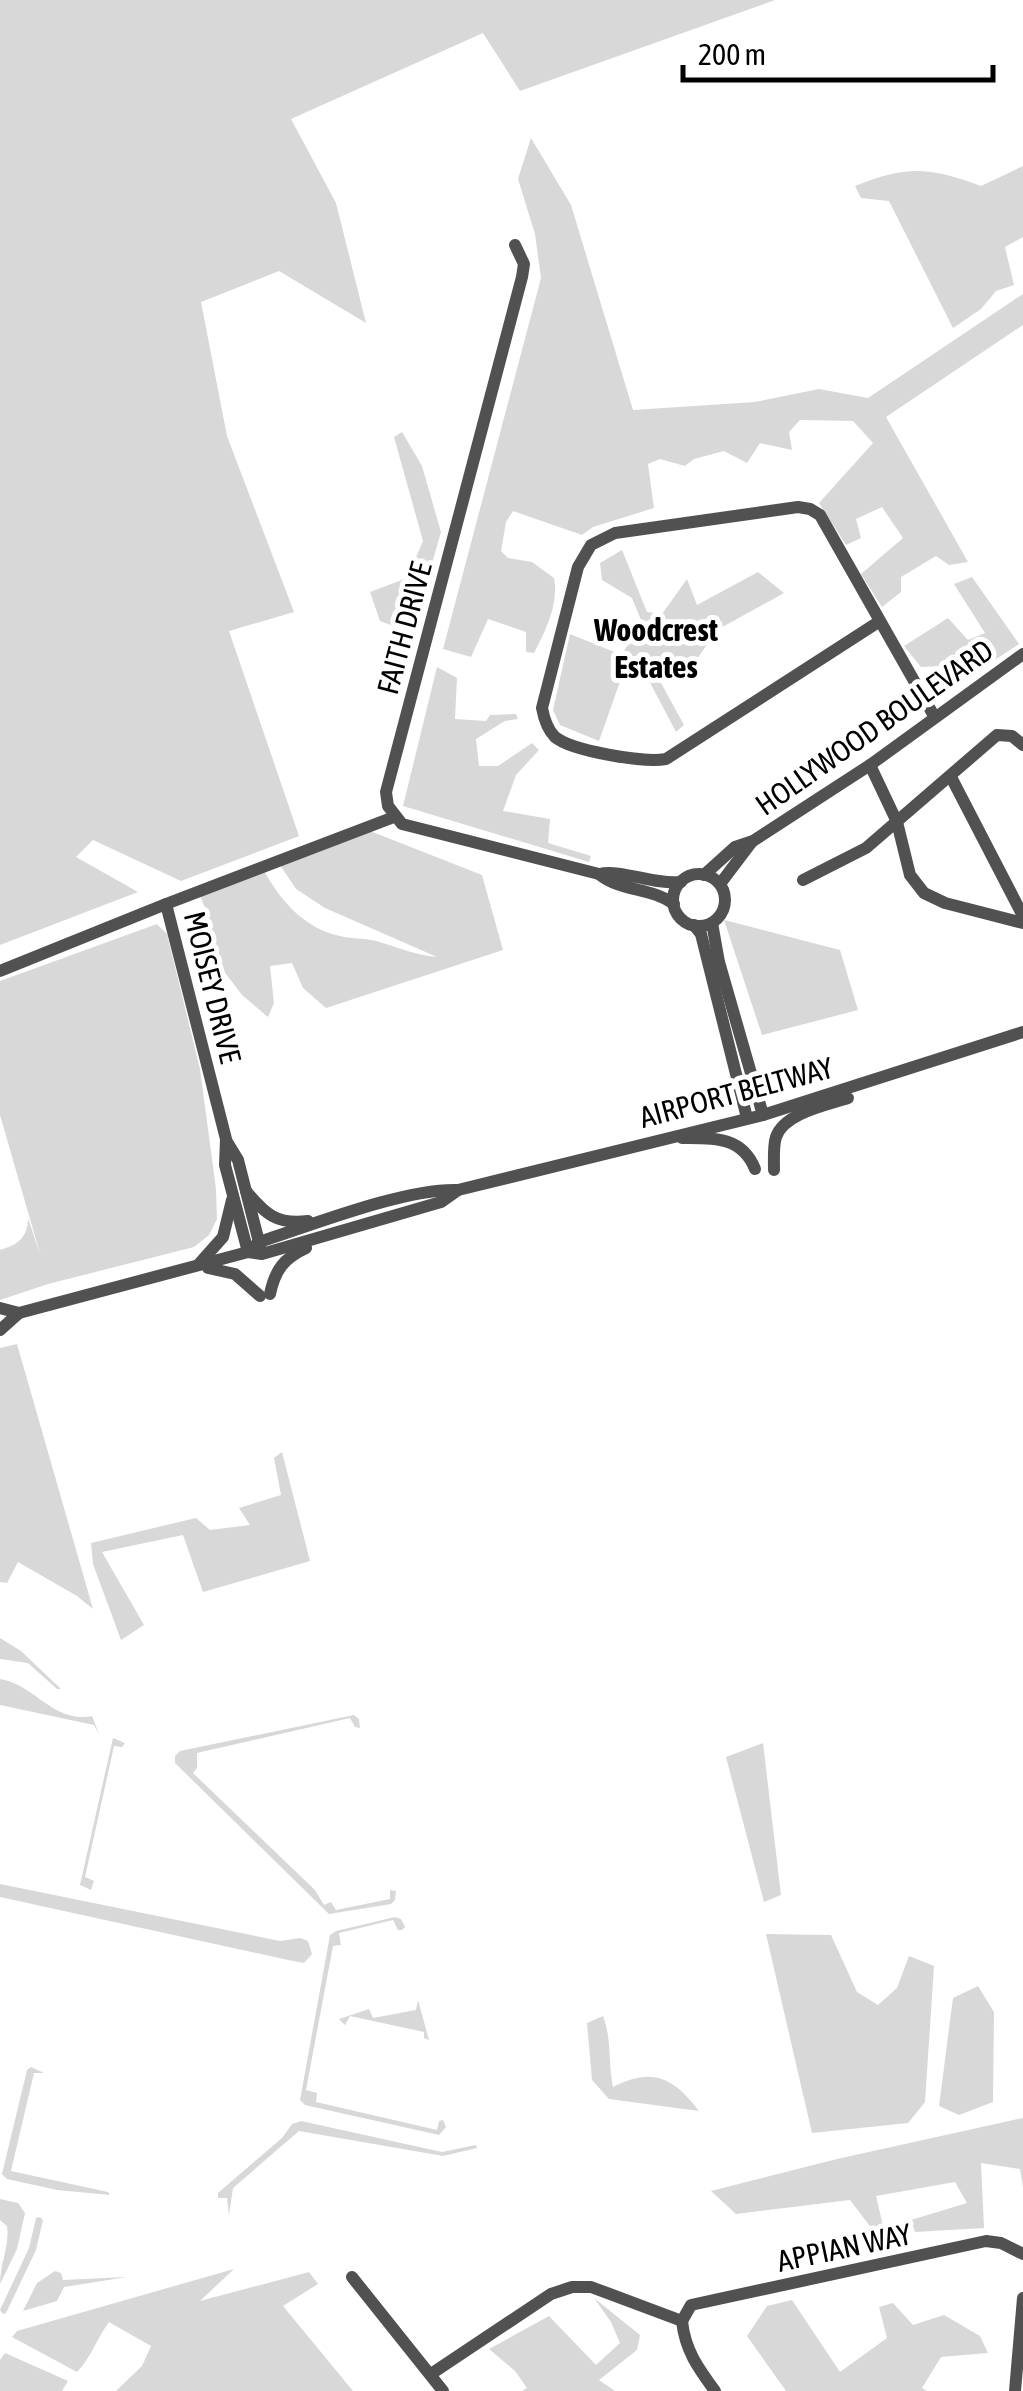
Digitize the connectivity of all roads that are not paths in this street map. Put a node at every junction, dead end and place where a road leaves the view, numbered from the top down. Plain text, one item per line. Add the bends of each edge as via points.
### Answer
1 (515, 244) dead end
2 (880, 621) junction
3 (1023, 654) edge
4 (934, 716) junction
5 (1023, 744) edge
6 (870, 765) junction
7 (950, 778) junction
8 (394, 817) junction
9 (897, 822) junction
10 (753, 840) junction
11 (599, 874) junction
12 (704, 874) junction
13 (803, 880) dead end
14 (681, 882) junction
15 (720, 884) junction
16 (166, 904) junction
17 (674, 904) junction
18 (1023, 920) edge
19 (712, 923) junction
20 (694, 925) junction
21 (0, 971) edge
22 (721, 1012) junction
23 (1023, 1032) edge
24 (747, 1054) junction
25 (937, 1062) junction
26 (763, 1115) junction
27 (747, 1118) junction
28 (659, 1138) junction
29 (226, 1140) junction
30 (755, 1170) dead end
31 (774, 1170) dead end
32 (458, 1190) junction
33 (246, 1191) junction
34 (232, 1197) junction
35 (355, 1212) junction
36 (355, 1228) junction
37 (256, 1249) junction
38 (195, 1268) junction
39 (0, 1308) edge
40 (19, 1313) junction
41 (0, 1330) edge
42 (1023, 2254) edge
43 (352, 2276) dead end
44 (1023, 2298) edge
45 (682, 2321) junction
46 (431, 2374) junction
47 (443, 2391) edge
48 (714, 2391) edge
49 (1015, 2391) edge

1 - 8 street, FAITH DRIVE via 522,277 386,792
2 - 2 street via 666,760 636,761 563,742 544,722 578,568 591,545 615,533 810,508
2 - 4 street
3 - 4 street, HOLLYWOOD BOULEVARD
4 - 6 street, HOLLYWOOD BOULEVARD
5 - 7 street via 997,735
6 - 9 street
6 - 10 street, HOLLYWOOD BOULEVARD
7 - 9 street
7 - 18 street
8 - 11 street
8 - 16 street
9 - 13 street via 866,848
9 - 18 street via 910,876 924,893
10 - 12 street, HOLLYWOOD BOULEVARD
10 - 15 street, HOLLYWOOD BOULEVARD
11 - 14 street
11 - 17 street
12 - 14 street
12 - 15 street
14 - 17 street
15 - 19 street via 725,903
16 - 21 street, MOISEY DRIVE
16 - 29 street, MOISEY DRIVE
17 - 20 street
19 - 20 street
19 - 24 street
20 - 22 street
22 - 24 street via 738,1049
22 - 27 street
23 - 25 street, AIRPORT BELTWAY
24 - 26 street
25 - 26 street, AIRPORT BELTWAY
25 - 31 street via 782,1127
26 - 27 street, AIRPORT BELTWAY
27 - 28 street, AIRPORT BELTWAY
28 - 30 street via 739,1145
28 - 32 street, AIRPORT BELTWAY
29 - 33 street, MOISEY DRIVE
29 - 34 street, MOISEY DRIVE
32 - 35 street, AIRPORT BELTWAY
32 - 36 street, AIRPORT BELTWAY via 441,1202
33 - 35 street via 284,1223
33 - 37 street, MOISEY DRIVE
34 - 37 street, MOISEY DRIVE
34 - 38 street via 224,1238
35 - 37 street, AIRPORT BELTWAY
36 - 37 street, AIRPORT BELTWAY
36 - 38 street via 290,1255 265,1295 234,1274
37 - 38 street, AIRPORT BELTWAY
38 - 40 street, AIRPORT BELTWAY
39 - 40 street, AIRPORT BELTWAY
40 - 41 street, AIRPORT BELTWAY
42 - 45 street, APPIAN WAY via 986,2241 691,2305
43 - 46 street
44 - 49 street
45 - 46 street via 591,2287 572,2287 551,2294
45 - 48 street via 691,2358
46 - 47 street

